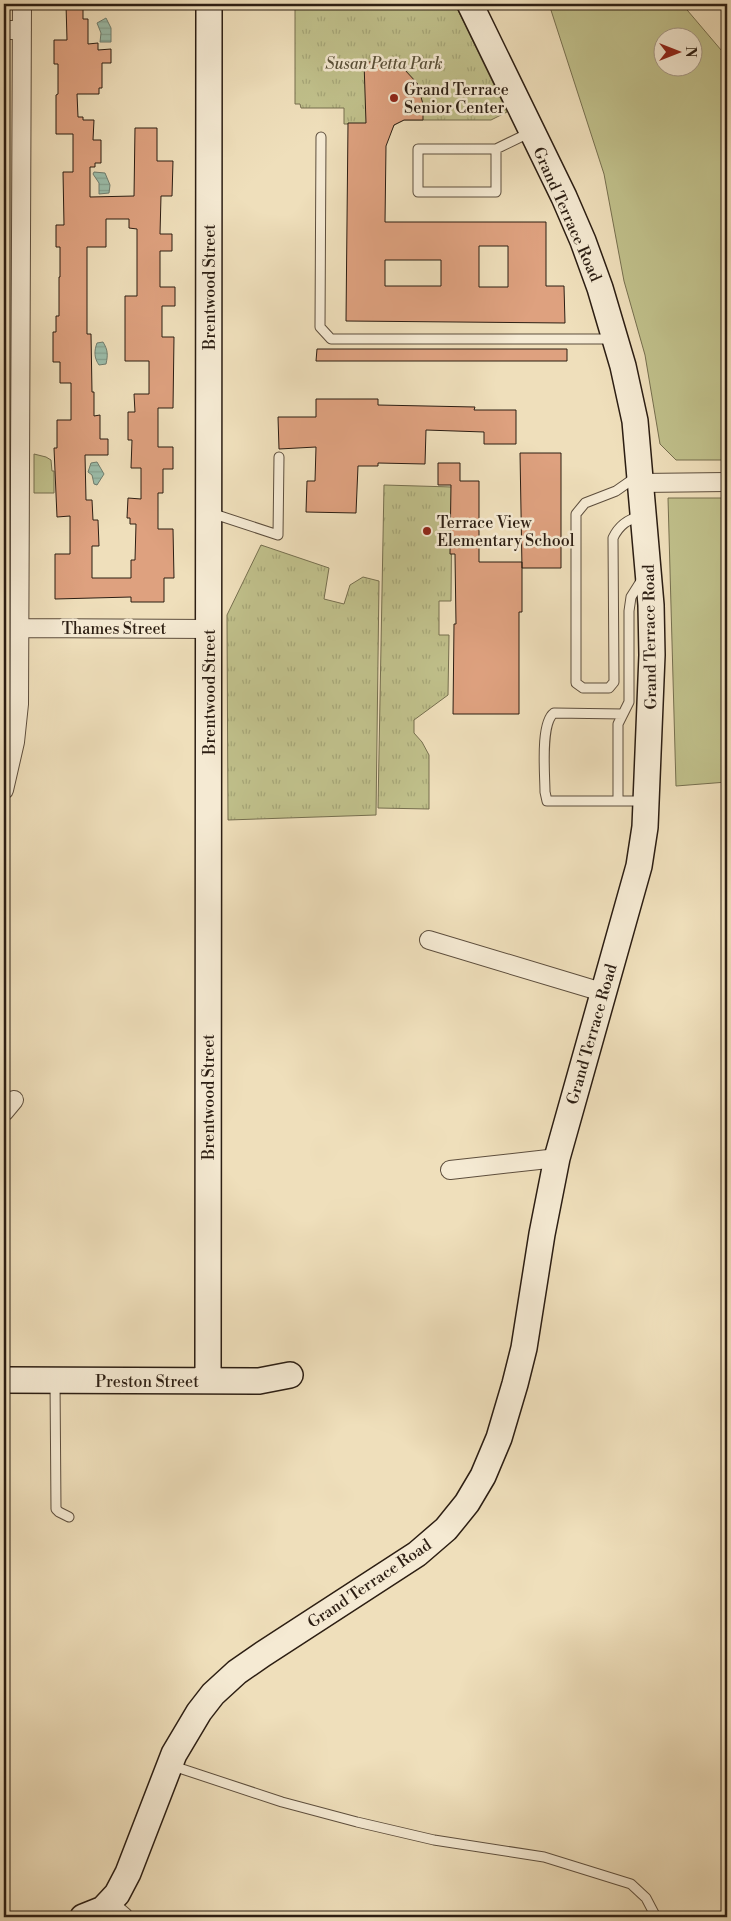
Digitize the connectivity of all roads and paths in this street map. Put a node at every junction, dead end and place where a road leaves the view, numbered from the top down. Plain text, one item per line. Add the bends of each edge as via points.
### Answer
1 (22, 4) edge
2 (209, 4) edge
3 (470, 4) edge
4 (4, 30) edge
5 (22, 30) junction
6 (531, 132) junction
7 (321, 137) dead end
8 (496, 149) junction
9 (615, 338) junction
10 (278, 456) dead end
11 (641, 478) junction
12 (727, 482) edge
13 (209, 512) junction
14 (644, 515) junction
15 (20, 628) junction
16 (209, 629) junction
17 (635, 710) junction
18 (4, 790) edge
19 (646, 801) junction
20 (618, 802) junction
21 (429, 940) dead end
22 (602, 992) junction
23 (557, 1158) junction
24 (450, 1170) dead end
25 (290, 1375) dead end
26 (4, 1380) edge
27 (55, 1380) junction
28 (208, 1381) junction
29 (69, 1517) dead end
30 (170, 1765) junction
31 (117, 1910) edge
32 (83, 1917) edge
33 (656, 1917) edge

1 - 5 street
2 - 13 street, Brentwood Street
3 - 6 street, Grand Terrace Road
4 - 5 street
5 - 15 street
6 - 8 lane
6 - 9 street, Grand Terrace Road via 583,241
7 - 9 lane via 320,327 331,340
8 - 8 lane via 418,149 418,192 496,192
9 - 11 street, Grand Terrace Road via 635,421
10 - 13 lane via 278,534
11 - 12 street
11 - 14 street, Grand Terrace Road
11 - 14 lane via 585,504 576,514 576,683 582,688 609,688 614,682 612,538 624,522
13 - 16 street, Brentwood Street
14 - 17 street, Grand Terrace Road via 652,625
15 - 16 street, Thames Street
15 - 18 street via 18,724
16 - 28 street, Brentwood Street
17 - 19 street, Grand Terrace Road
17 - 20 lane via 618,724
17 - 20 lane via 554,713 545,727 544,792 547,801
19 - 20 lane
19 - 22 street, Grand Terrace Road via 639,866
21 - 22 street
22 - 23 street, Grand Terrace Road
23 - 24 street
23 - 30 street, Grand Terrace Road via 515,1384 483,1476 467,1503 446,1529 417,1554 237,1672 199,1712
25 - 28 street, Preston Street via 259,1381
26 - 27 street, Preston Street
27 - 28 street, Preston Street
27 - 29 lane via 56,1509
30 - 31 street, Grand Terrace Road via 117,1894
30 - 33 lane via 282,1802 357,1822 434,1840 544,1857 631,1884 646,1898
31 - 32 street, Grand Terrace Road

